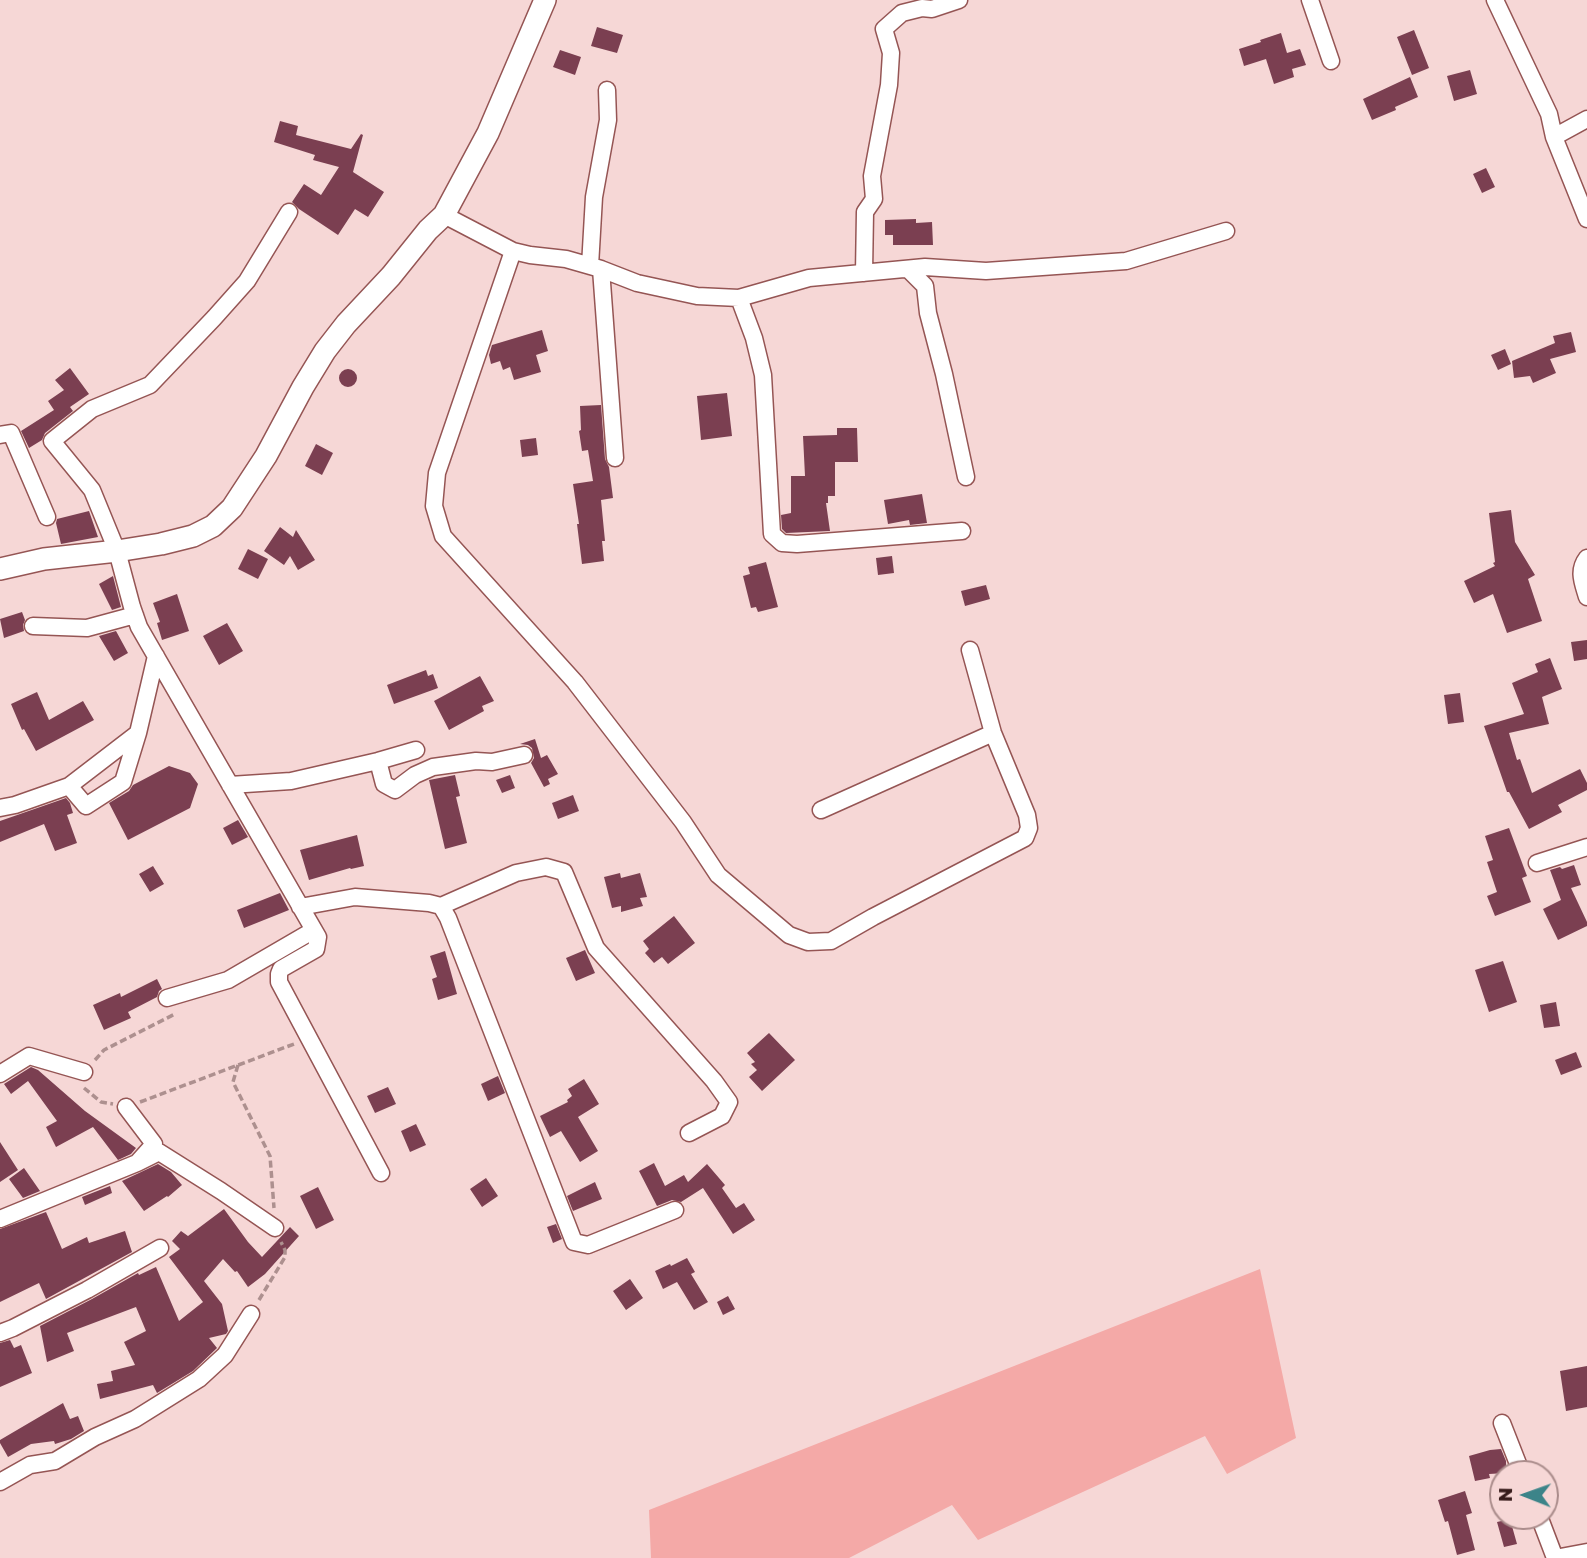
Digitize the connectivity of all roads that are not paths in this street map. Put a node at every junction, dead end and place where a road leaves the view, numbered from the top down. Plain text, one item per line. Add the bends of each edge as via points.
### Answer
1 (545, 0) edge
2 (959, 0) edge
3 (1310, 0) edge
4 (1495, 0) edge
5 (1331, 61) dead end
6 (607, 90) dead end
7 (1587, 119) edge
8 (1554, 137) junction
9 (289, 212) dead end
10 (444, 215) junction
11 (1587, 219) edge
12 (1226, 231) dead end
13 (513, 251) junction
14 (595, 267) junction
15 (908, 269) junction
16 (864, 273) junction
17 (738, 298) junction
18 (0, 435) edge
19 (615, 458) dead end
20 (966, 477) dead end
21 (47, 517) dead end
22 (962, 531) dead end
23 (117, 551) junction
24 (1587, 558) edge
25 (0, 569) edge
26 (1587, 597) edge
27 (135, 615) junction
28 (33, 626) dead end
29 (970, 650) dead end
30 (156, 656) junction
31 (138, 733) junction
32 (993, 733) junction
33 (416, 750) dead end
34 (524, 755) dead end
35 (378, 761) junction
36 (230, 785) junction
37 (69, 786) junction
38 (0, 808) edge
39 (821, 810) dead end
40 (1587, 847) edge
41 (1537, 863) dead end
42 (441, 906) junction
43 (300, 907) junction
44 (314, 930) junction
45 (167, 998) dead end
46 (84, 1072) road end
47 (0, 1074) edge
48 (126, 1107) road end
49 (689, 1133) dead end
50 (137, 1163) junction
51 (381, 1173) dead end
52 (675, 1210) dead end
53 (0, 1219) edge
54 (275, 1228) road end
55 (160, 1248) dead end
56 (251, 1314) road end
57 (0, 1334) edge
58 (1502, 1423) dead end
59 (1517, 1460) edge
60 (0, 1482) edge
61 (1544, 1530) edge
62 (1587, 1552) edge

1 - 10 main road via 488,133
2 - 16 street via 902,13 884,29 891,53 872,176 874,199 865,212
3 - 5 street
4 - 8 street via 1549,114
6 - 14 street via 608,120 594,197
7 - 8 street
8 - 11 street
9 - 23 street via 247,281 150,385 92,409 52,441 92,490
10 - 13 street
10 - 23 main road via 325,351 232,508 213,526 193,536
12 - 15 street via 1126,261 986,271
13 - 14 street
13 - 32 street via 437,473 434,506 443,536 575,682 718,875 789,935 808,942 831,941 1025,838 1027,815
14 - 17 street via 636,283 697,296
14 - 19 street
15 - 16 street
15 - 20 street via 925,286
16 - 17 street via 809,278
17 - 22 street via 763,375 772,534 782,543 797,544
18 - 21 street via 11,433
23 - 25 main road
23 - 27 street
24 - 26 street via 1581,566
27 - 28 street via 87,628
27 - 30 street
29 - 32 street
30 - 31 street
30 - 36 street
31 - 37 street
31 - 37 street via 123,782 86,806
32 - 39 street
33 - 35 street
34 - 35 street via 433,767 395,790 384,784
35 - 36 street via 291,781
36 - 43 street
37 - 38 street
40 - 41 street
42 - 43 street via 355,897
42 - 49 street via 516,873 546,867 564,872 596,948 729,1102 722,1116
42 - 52 street via 574,1242 588,1245
43 - 44 street
44 - 45 street via 228,980
44 - 51 street via 316,949 281,969 279,982
46 - 47 street via 29,1056
48 - 50 street via 154,1144
50 - 53 street
50 - 54 street via 159,1152
55 - 57 street
56 - 60 street via 225,1355 199,1379 55,1461 30,1465
58 - 59 street
61 - 62 street via 1555,1558

